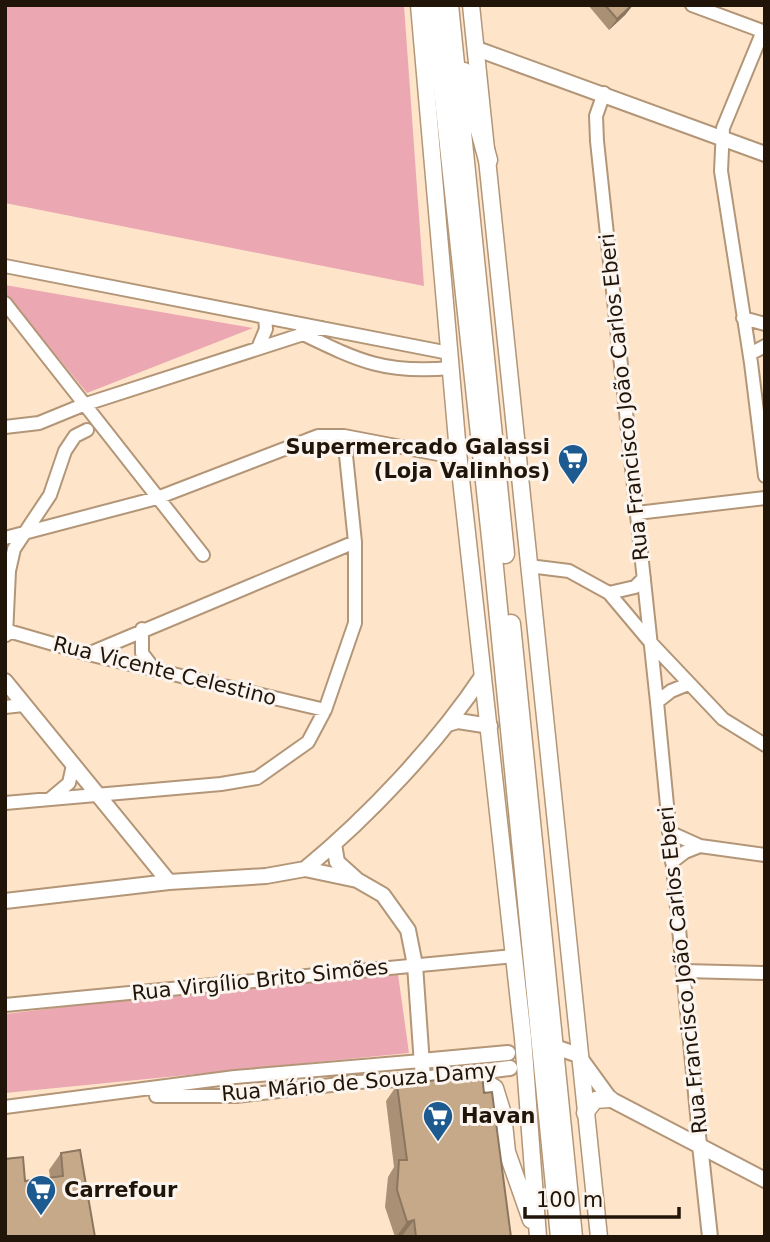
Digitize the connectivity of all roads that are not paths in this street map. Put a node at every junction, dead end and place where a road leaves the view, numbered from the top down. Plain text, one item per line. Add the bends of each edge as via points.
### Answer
1 (419, 5) edge
2 (434, 5) edge
3 (450, 5) edge
4 (471, 5) edge
5 (692, 5) edge
6 (717, 9) edge
7 (764, 32) edge
8 (477, 49) junction
9 (604, 93) junction
10 (722, 138) junction
11 (765, 154) edge
12 (488, 160) junction
13 (5, 265) edge
14 (5, 303) edge
15 (270, 318) junction
16 (743, 318) junction
17 (765, 324) edge
18 (326, 327) junction
19 (303, 334) junction
20 (364, 336) junction
21 (765, 346) edge
22 (258, 348) junction
23 (427, 349) junction
24 (750, 354) junction
25 (450, 360) junction
26 (365, 363) junction
27 (414, 371) junction
28 (83, 405) junction
29 (5, 427) edge
30 (87, 430) dead end
31 (344, 436) junction
32 (458, 458) junction
33 (765, 476) edge
34 (157, 498) junction
35 (765, 498) edge
36 (637, 513) junction
37 (27, 533) junction
38 (5, 538) edge
39 (355, 542) junction
40 (203, 555) dead end
41 (529, 566) junction
42 (644, 578) junction
43 (609, 593) junction
44 (142, 629) junction
45 (6, 633) edge
46 (651, 643) junction
47 (88, 654) junction
48 (154, 670) junction
49 (483, 675) junction
50 (7, 680) edge
51 (688, 684) junction
52 (657, 702) junction
53 (23, 705) junction
54 (5, 707) edge
55 (324, 710) junction
56 (449, 724) junction
57 (490, 726) junction
58 (765, 745) edge
59 (74, 765) junction
60 (98, 795) junction
61 (50, 799) junction
62 (5, 803) edge
63 (670, 832) junction
64 (334, 844) junction
65 (701, 846) junction
66 (765, 855) edge
67 (673, 862) junction
68 (305, 869) junction
69 (357, 880) junction
70 (169, 882) junction
71 (5, 901) edge
72 (514, 956) junction
73 (415, 965) junction
74 (684, 971) junction
75 (765, 973) edge
76 (5, 1005) edge
77 (573, 1060) junction
78 (421, 1062) junction
79 (348, 1068) junction
80 (431, 1078) junction
81 (371, 1083) junction
82 (124, 1094) junction
83 (610, 1099) junction
84 (5, 1107) edge
85 (585, 1113) junction
86 (547, 1114) junction
87 (700, 1145) junction
88 (765, 1180) edge
89 (537, 1237) edge
90 (550, 1237) edge
91 (560, 1237) edge
92 (573, 1237) edge
93 (599, 1237) edge
94 (710, 1237) edge

1 - 25 main road
2 - 86 main road
3 - 12 main road
3 - 92 main road
4 - 8 main road
5 - 6 street
6 - 7 street
7 - 10 street via 746,67
8 - 9 street
8 - 12 main road
9 - 10 street
9 - 36 street, Rua Francisco João Carlos Eberi via 596,116 597,141
10 - 11 street
10 - 16 street via 722,171
12 - 41 main road
13 - 15 street
14 - 28 street
15 - 18 street
15 - 19 street
15 - 22 street
16 - 17 street
16 - 24 street
18 - 19 street
18 - 20 street
19 - 22 street
19 - 26 street
20 - 23 street
20 - 26 street via 358,349
21 - 24 street
22 - 28 street
23 - 25 street
23 - 27 street via 428,363
24 - 33 street
25 - 27 street
25 - 32 main road
26 - 27 street
28 - 29 street via 39,423
28 - 34 street
30 - 37 street via 75,436 65,451 50,495
31 - 32 street
31 - 34 street via 318,436
31 - 39 street
32 - 49 main road
34 - 37 street
34 - 40 street
35 - 36 street
36 - 42 street, Rua Francisco João Carlos Eberi
37 - 38 street
37 - 45 street via 14,549 9,571
39 - 44 street
39 - 55 street via 355,623
41 - 43 street via 569,571
41 - 77 main road
42 - 43 street via 635,587
42 - 46 street, Rua Francisco João Carlos Eberi
43 - 46 street
44 - 47 street
44 - 48 street via 142,653
45 - 47 street, Rua Vicente Celestino
46 - 51 street
46 - 52 street, Rua Francisco João Carlos Eberi
47 - 48 street, Rua Vicente Celestino
48 - 55 street, Rua Vicente Celestino
49 - 56 street
49 - 57 main road
50 - 53 street
51 - 52 street
51 - 58 street via 723,719
52 - 63 street, Rua Francisco João Carlos Eberi
53 - 54 street
53 - 59 street
55 - 60 street via 308,742 257,778
56 - 57 street
56 - 64 street
57 - 72 main road
59 - 60 street
59 - 61 street via 69,783
60 - 61 street
60 - 70 street
61 - 62 street
63 - 65 street
63 - 67 street, Rua Francisco João Carlos Eberi
64 - 68 street
64 - 69 street via 337,862
65 - 66 street
65 - 67 street
67 - 74 street, Rua Francisco João Carlos Eberi
68 - 69 street
68 - 70 street
69 - 73 street via 383,895 402,919
70 - 71 street
72 - 73 street, Rua Virgílio Brito Simões
72 - 89 main road
73 - 76 street, Rua Virgílio Brito Simões
73 - 78 street
74 - 75 street
74 - 87 street, Rua Francisco João Carlos Eberi
77 - 83 street
77 - 85 main road
78 - 79 street, Rua Mário de Souza Damy
78 - 80 street
78 - 80 street, Rua Mário de Souza Damy via 509,1061
79 - 81 street
79 - 82 street, Rua Mário de Souza Damy via 235,1077
80 - 81 street, Rua Mário de Souza Damy
80 - 89 main road via 480,1079 495,1088 507,1152
81 - 82 street, Rua Mário de Souza Damy via 236,1096
82 - 84 street, Rua Mário de Souza Damy
83 - 85 main road via 595,1100
83 - 87 street
85 - 93 main road
86 - 90 main road
86 - 91 main road
87 - 88 street
87 - 94 street, Rua Francisco João Carlos Eberi

